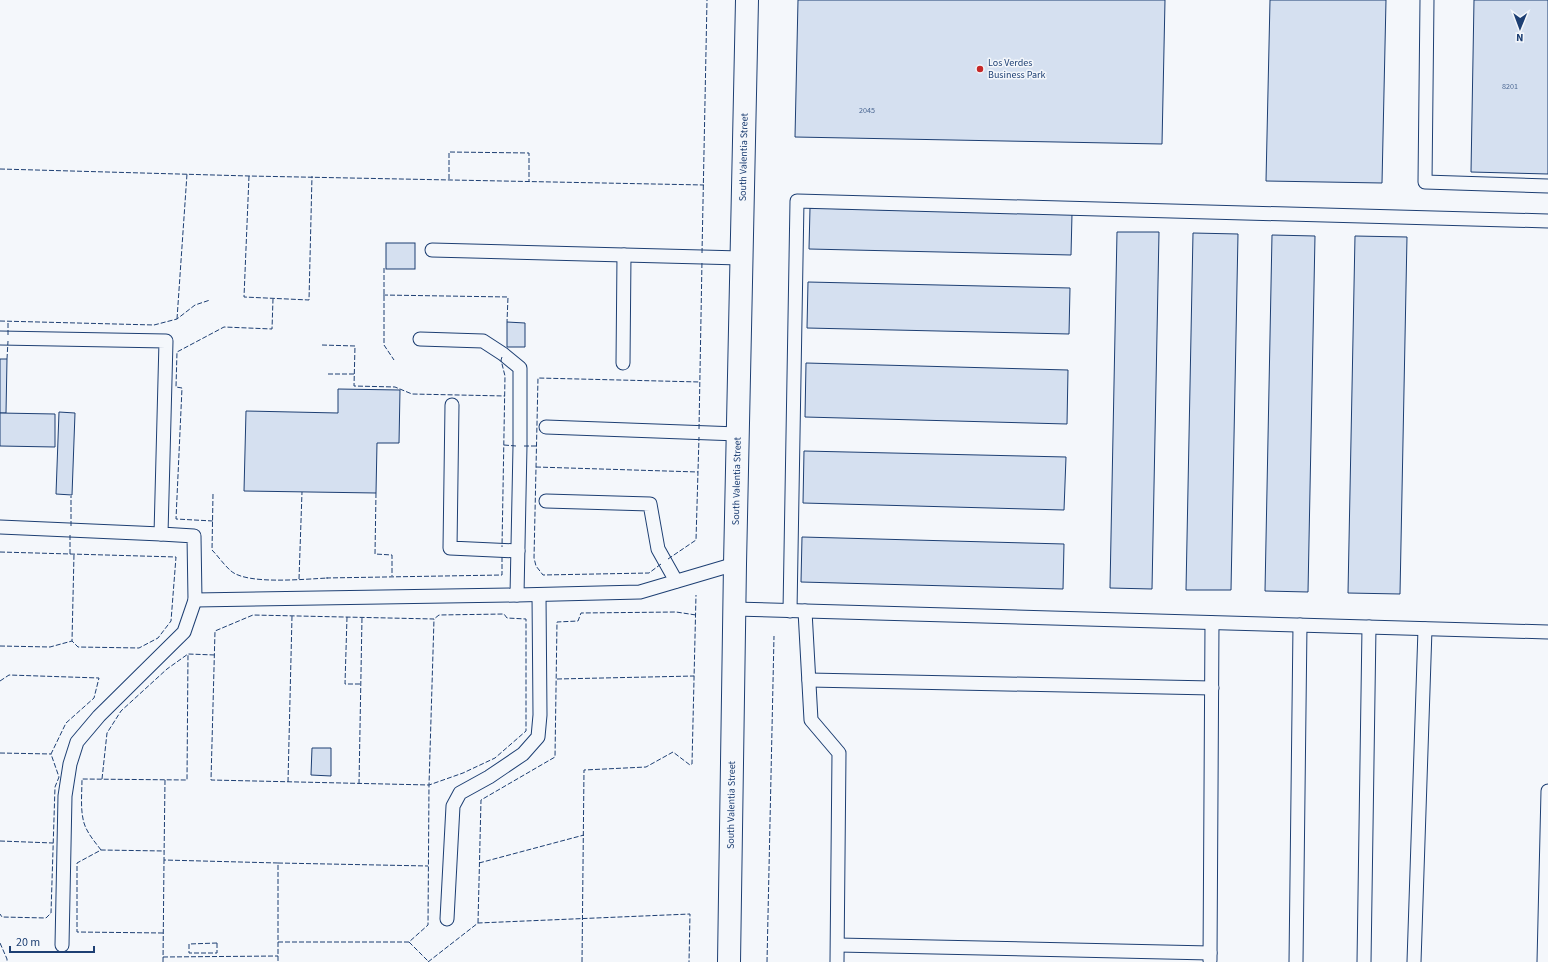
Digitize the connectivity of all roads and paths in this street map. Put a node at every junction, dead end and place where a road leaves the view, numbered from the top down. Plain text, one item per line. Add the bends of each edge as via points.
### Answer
1 (747, 0) edge
2 (1427, 0) edge
3 (1548, 186) edge
4 (1548, 221) edge
5 (432, 250) dead end
6 (624, 255) junction
7 (742, 258) junction
8 (0, 338) edge
9 (420, 339) dead end
10 (623, 363) dead end
11 (452, 405) dead end
12 (546, 427) dead end
13 (738, 434) junction
14 (546, 501) dead end
15 (0, 527) edge
16 (161, 534) junction
17 (518, 551) junction
18 (735, 564) junction
19 (676, 581) junction
20 (517, 595) junction
21 (539, 595) junction
22 (195, 600) junction
23 (734, 609) junction
24 (790, 611) junction
25 (805, 611) junction
26 (1212, 623) junction
27 (1300, 625) junction
28 (1369, 627) junction
29 (1425, 629) junction
30 (1548, 632) edge
31 (809, 680) junction
32 (1212, 688) junction
33 (1548, 791) edge
34 (447, 919) dead end
35 (62, 945) dead end
36 (838, 946) junction
37 (1210, 957) edge
38 (729, 962) edge
39 (837, 962) edge
40 (1296, 962) edge
41 (1364, 962) edge
42 (1414, 962) edge
43 (1544, 962) edge

1 - 7 street, South Valentia Street
2 - 3 lane via 1425,182
4 - 24 lane via 797,201
5 - 6 lane
6 - 7 lane
6 - 10 lane
7 - 13 street, South Valentia Street
8 - 16 lane via 166,341
9 - 17 lane via 483,341 520,368
11 - 17 lane via 450,548
12 - 13 lane
13 - 18 street, South Valentia Street
14 - 19 lane via 650,504 658,549
15 - 16 lane
16 - 22 lane via 194,536
17 - 20 lane
18 - 19 lane
18 - 23 street, South Valentia Street
19 - 21 lane via 640,592
20 - 21 lane
20 - 22 lane
21 - 34 lane via 538,737 522,754 460,793 453,806
22 - 35 lane via 184,632 99,716 77,742 70,764 65,796
23 - 24 lane
23 - 38 street, South Valentia Street
24 - 25 lane
25 - 26 lane
25 - 31 lane
26 - 27 lane
26 - 32 lane
27 - 28 lane
27 - 40 lane
28 - 29 lane
28 - 41 lane
29 - 30 lane
29 - 42 lane
31 - 32 lane
31 - 36 lane via 811,720 839,753
32 - 37 lane
33 - 43 lane
36 - 37 lane
36 - 39 lane

